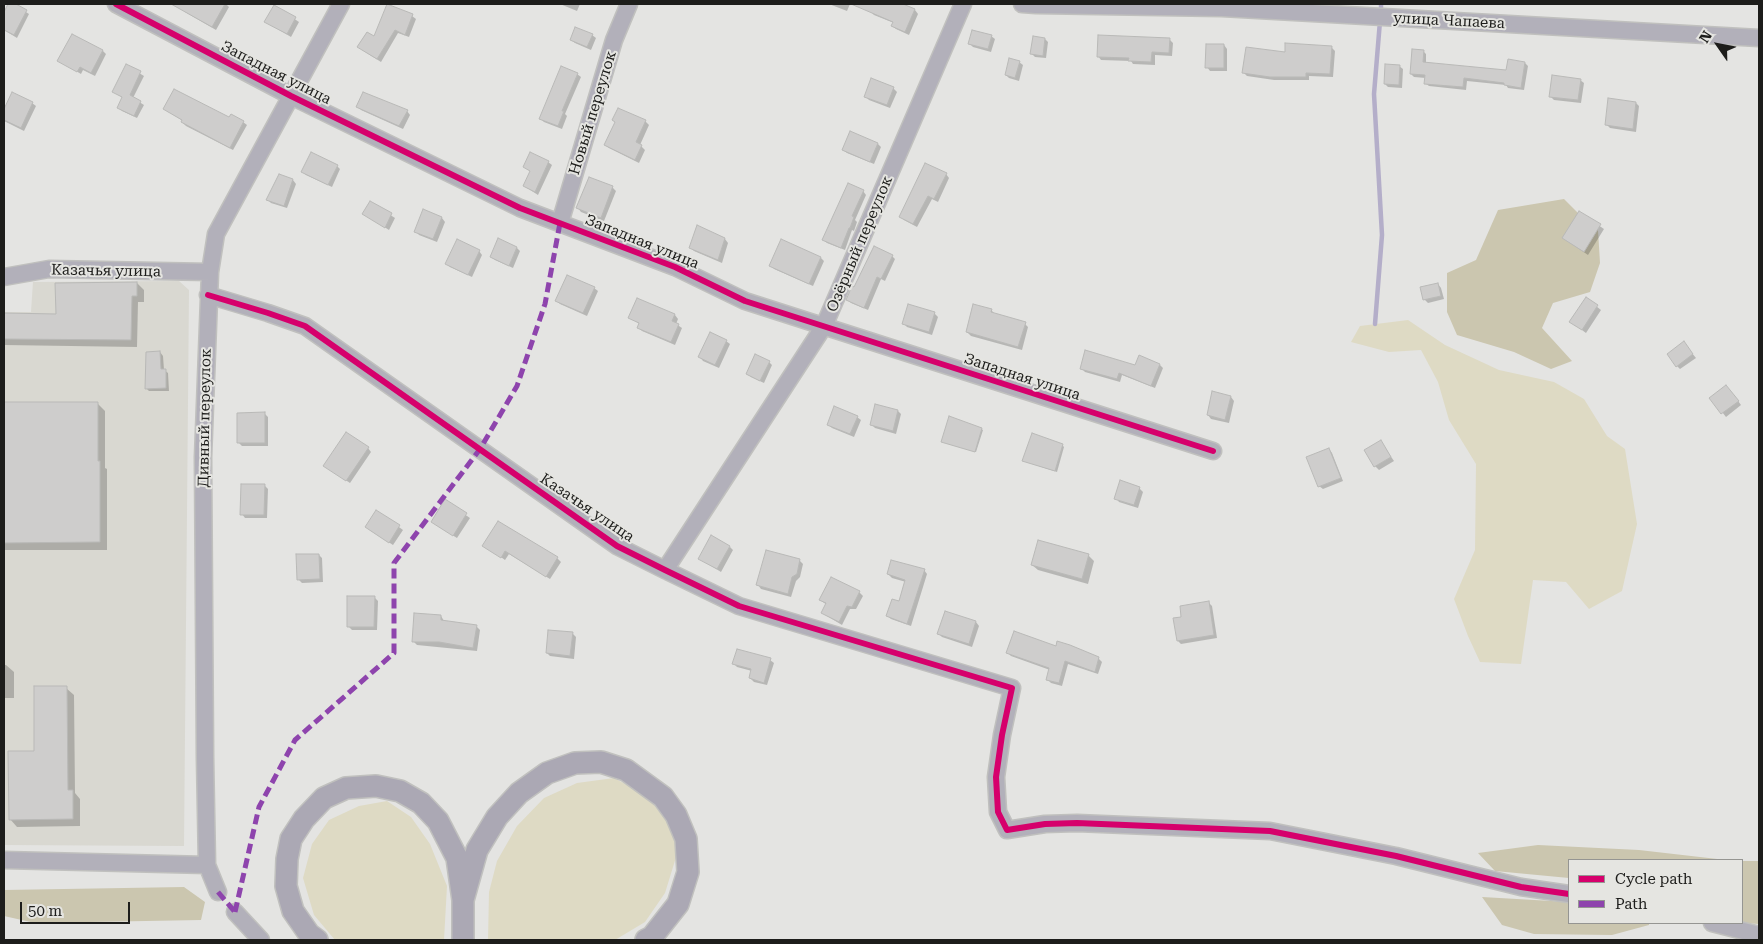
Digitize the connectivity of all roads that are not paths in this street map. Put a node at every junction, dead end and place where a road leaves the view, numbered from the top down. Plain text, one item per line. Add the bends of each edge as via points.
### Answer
1 (116, 4) edge
2 (341, 4) edge
3 (629, 4) edge
4 (963, 4) edge
5 (1022, 4) edge
6 (1222, 6) edge
7 (1759, 38) edge
8 (291, 96) junction
9 (560, 223) junction
10 (210, 272) junction
11 (4, 277) edge
12 (208, 295) junction
13 (824, 326) junction
14 (1213, 451) dead end
15 (665, 570) junction
16 (4, 860) edge
17 (207, 865) junction
18 (218, 892) dead end
19 (1568, 894) edge
20 (463, 900) junction
21 (235, 912) dead end
22 (1716, 924) edge
23 (1759, 935) edge
24 (261, 940) edge
25 (318, 940) edge
26 (463, 940) edge
27 (646, 940) edge

1 - 8 street, Западная улица
2 - 8 street, Дивный переулок
3 - 9 street, Новый переулок via 612,49
4 - 13 street, Озёрный переулок
5 - 6 street, улица Чапаева
6 - 7 street, улица Чапаева
8 - 9 street, Западная улица via 520,208
8 - 10 street, Дивный переулок via 216,234
9 - 13 street, Западная улица via 675,267 746,301
10 - 11 street, Казачья улица via 49,269
10 - 12 street, Дивный переулок
12 - 15 street, Казачья улица via 305,326 616,546
12 - 17 street, Дивный переулок via 204,457
13 - 14 street, Западная улица
13 - 15 street, Озёрный переулок
15 - 19 street, Казачья улица via 739,606 1012,688 996,777 998,812 1007,830 1077,822 1270,831 1396,856 1521,887
16 - 17 street
17 - 18 street
20 - 25 main road via 458,858 438,821 421,803 400,791 376,786 346,788 324,798 304,819 291,839 287,859 286,886 294,911
20 - 26 main road
20 - 27 main road via 477,850 497,817 519,792 547,773 568,765 601,762 626,770 663,798 676,815 686,839 688,872 678,904
21 - 24 street
22 - 23 street

